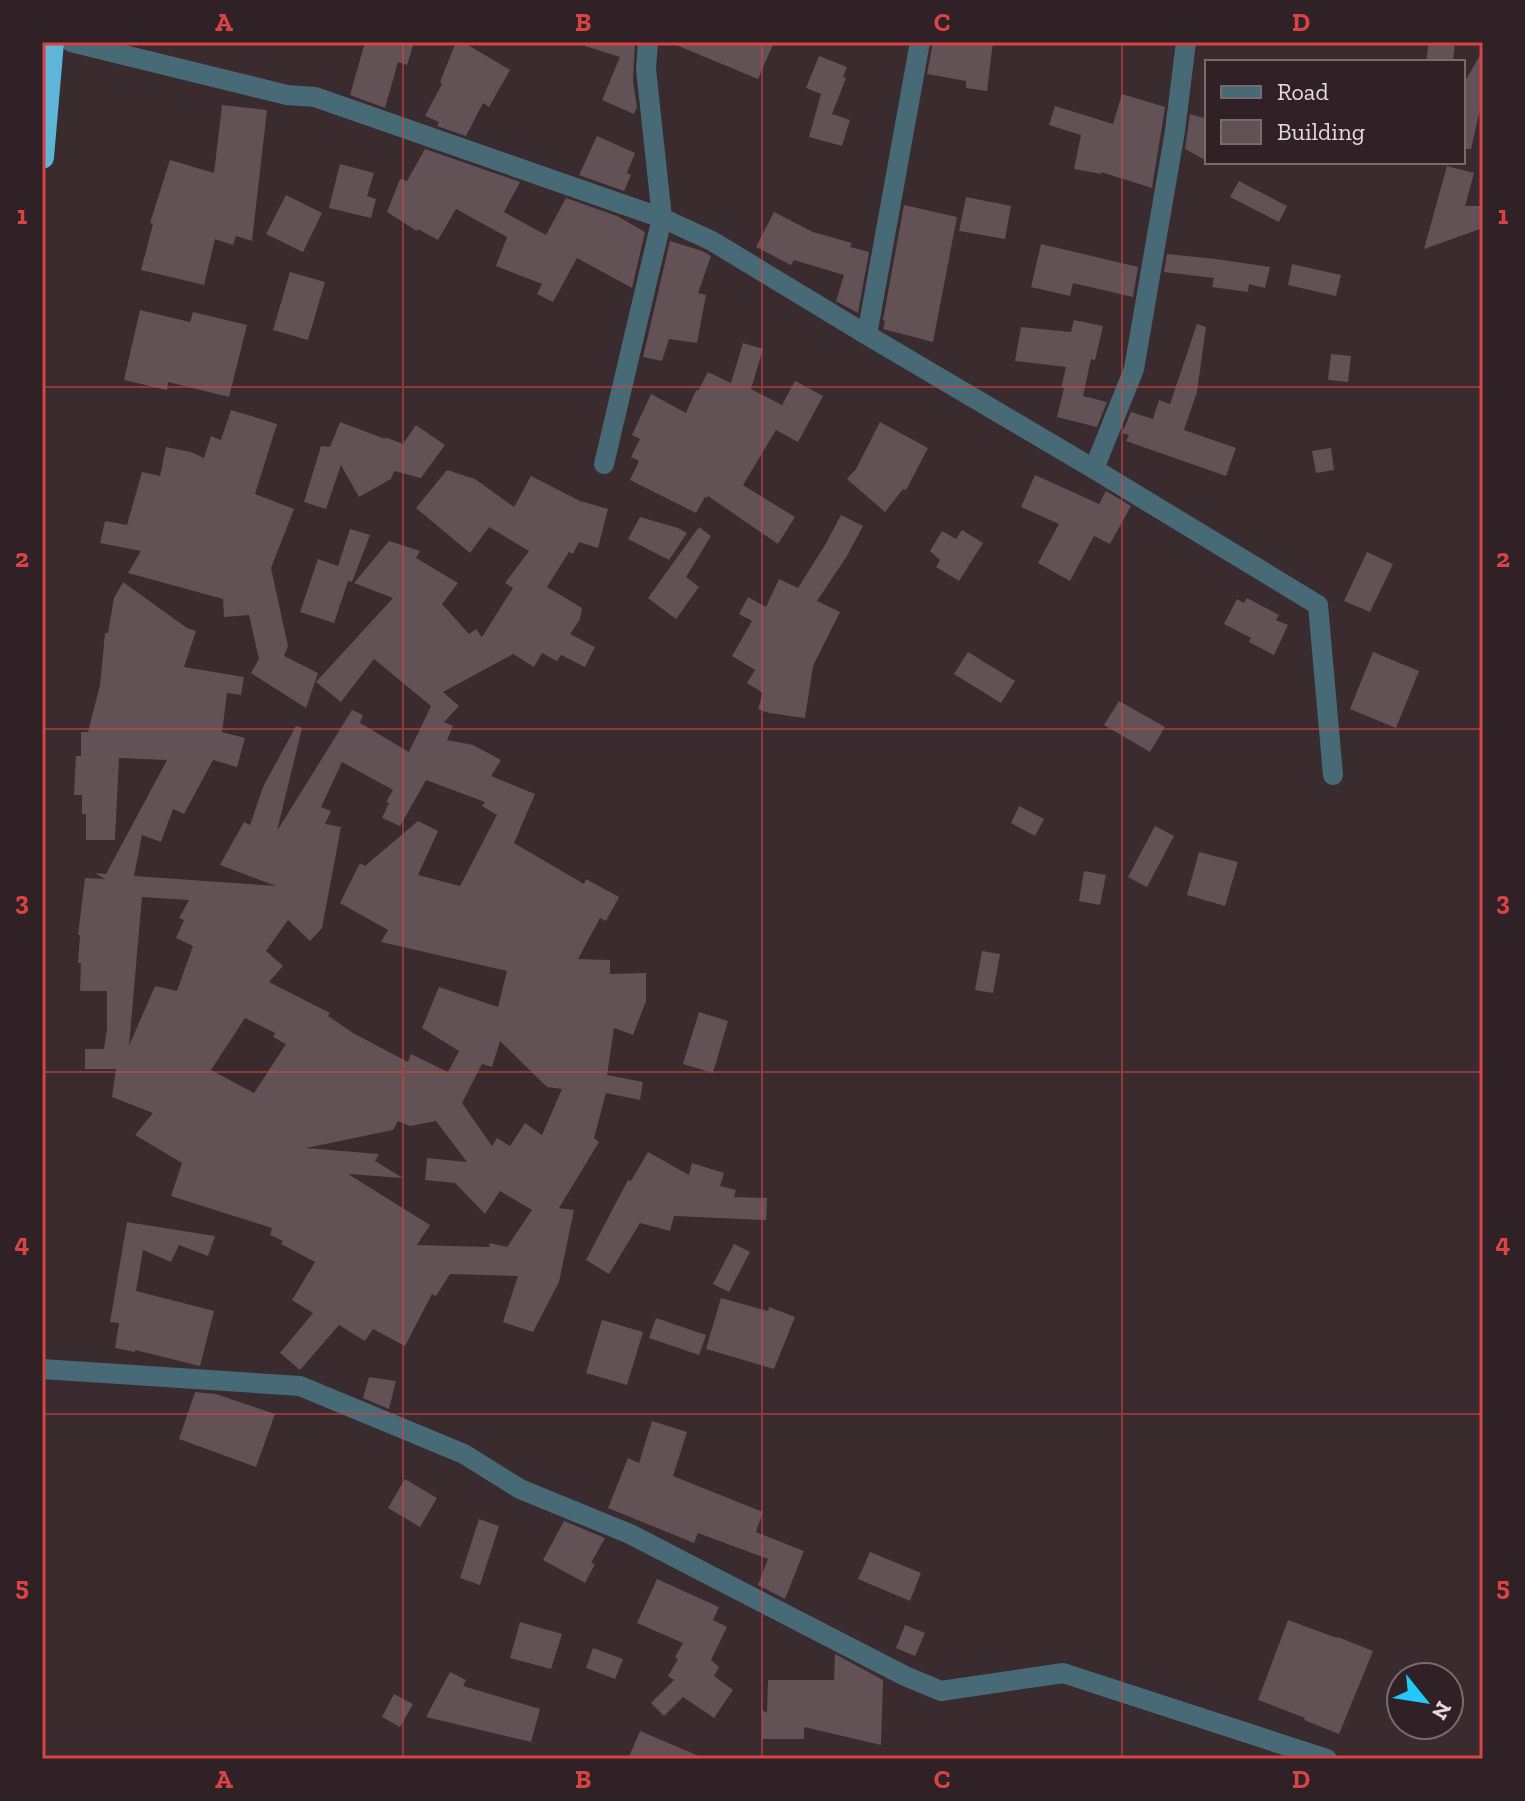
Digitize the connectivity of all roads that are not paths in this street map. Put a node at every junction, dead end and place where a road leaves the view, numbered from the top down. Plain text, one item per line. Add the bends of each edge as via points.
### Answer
1 (52, 42) edge
2 (71, 42) edge
3 (648, 42) edge
4 (920, 42) edge
5 (1186, 42) edge
6 (42, 157) edge
7 (662, 218) junction
8 (867, 335) junction
9 (604, 464) dead end
10 (1094, 469) junction
11 (1333, 775) dead end
12 (42, 1369) edge
13 (1327, 1759) edge

1 - 6 highway
2 - 7 street via 287,95 315,97
3 - 7 street via 646,69
4 - 8 street
5 - 10 street via 1134,369
7 - 8 street via 712,241
7 - 9 street
8 - 10 street
10 - 11 street via 1318,605
12 - 13 street via 300,1386 464,1454 520,1489 630,1534 941,1691 1063,1673

